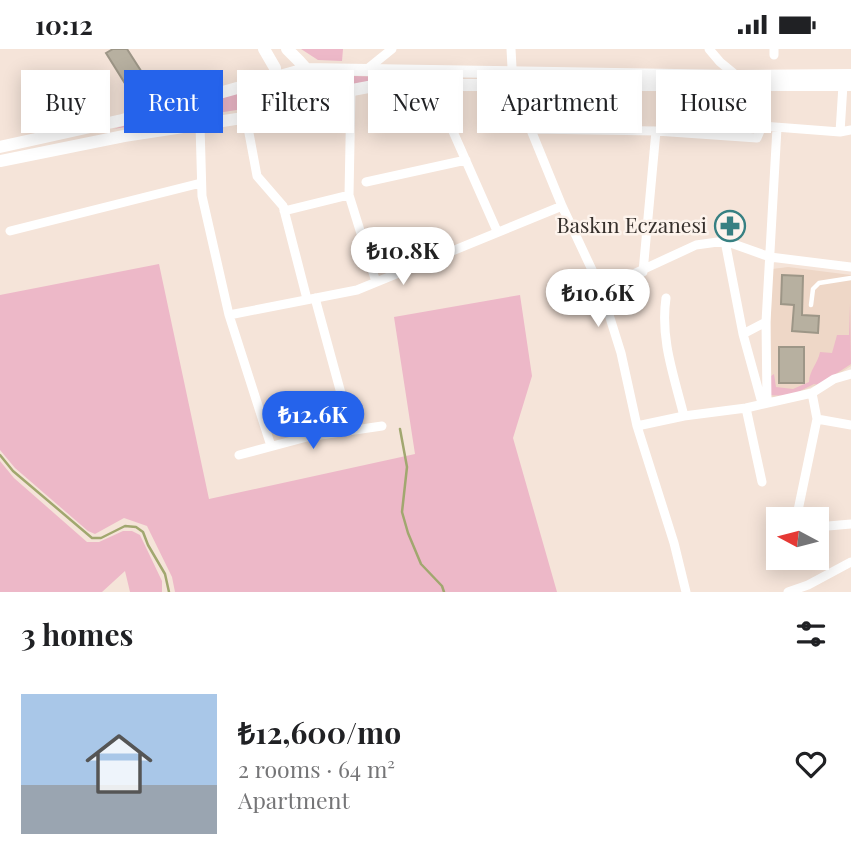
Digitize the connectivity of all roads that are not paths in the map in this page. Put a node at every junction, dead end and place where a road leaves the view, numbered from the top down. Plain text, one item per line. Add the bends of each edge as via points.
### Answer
1 (264, 49) edge
2 (287, 49) edge
3 (392, 49) edge
4 (511, 49) edge
5 (709, 49) edge
6 (275, 70) edge
7 (301, 70) edge
8 (354, 70) edge
9 (366, 70) junction
10 (510, 70) edge
11 (730, 70) edge
12 (477, 71) edge
13 (771, 78) edge
14 (848, 81) edge
15 (771, 85) edge
16 (237, 87) edge
17 (771, 127) edge
18 (776, 128) junction
19 (642, 131) edge
20 (656, 131) joint
21 (851, 131) edge
22 (840, 132) junction
23 (50, 133) edge
24 (143, 133) edge
25 (200, 133) edge
26 (249, 133) edge
27 (350, 133) edge
28 (454, 133) edge
29 (533, 133) edge
30 (685, 133) edge
31 (759, 133) edge
32 (52, 136) junction
33 (0, 147) edge
34 (466, 160) junction
35 (0, 161) edge
36 (366, 182) dead end
37 (201, 183) junction
38 (349, 195) junction
39 (562, 206) junction
40 (284, 211) junction
41 (10, 231) dead end
42 (498, 231) junction
43 (726, 241) junction
44 (769, 257) junction
45 (851, 267) edge
46 (643, 272) junction
47 (851, 278) edge
48 (376, 282) junction
49 (601, 289) junction
50 (311, 298) junction
51 (666, 298) dead end
52 (811, 305) dead end
53 (229, 315) junction
54 (766, 322) junction
55 (743, 334) junction
56 (851, 374) edge
57 (812, 393) junction
58 (765, 402) junction
59 (746, 408) junction
60 (684, 416) junction
61 (817, 419) junction
62 (851, 425) edge
63 (383, 426) dead end
64 (637, 426) junction
65 (351, 431) junction
66 (271, 446) junction
67 (239, 455) dead end
68 (762, 482) dead end
69 (799, 507) edge
70 (851, 524) edge
71 (830, 526) edge
72 (851, 562) edge
73 (686, 592) edge
74 (788, 592) edge

1 - 6 main road
2 - 7 main road
3 - 9 street
4 - 10 street
5 - 11 street
8 - 9 main road
9 - 12 main road
13 - 14 main road
14 - 15 main road
14 - 22 street
16 - 32 main road
17 - 18 street
18 - 22 street
18 - 44 street
19 - 20 street
20 - 46 street
21 - 22 street
23 - 32 lane
24 - 35 main road
25 - 37 street
26 - 40 street via 257,176
27 - 38 street
28 - 34 street
29 - 39 street
30 - 31 street via 757,138
32 - 33 main road
34 - 36 street
34 - 42 street
37 - 41 street
37 - 53 street
38 - 40 street
38 - 48 street
39 - 42 street
39 - 49 street
40 - 50 street
42 - 48 street
43 - 44 street
43 - 46 street via 696,245
43 - 55 street
44 - 45 street
44 - 54 street
46 - 49 street
47 - 52 lane via 819,283 813,289
48 - 50 street
49 - 64 street
50 - 53 street
50 - 65 street
51 - 60 street via 667,352
53 - 66 street
54 - 55 street
54 - 58 street
55 - 58 street
56 - 57 street
57 - 58 street
57 - 61 street
58 - 59 street
59 - 60 street
59 - 68 street
60 - 64 street
61 - 62 street
61 - 69 street
63 - 65 street
64 - 73 street
65 - 66 street
66 - 67 street
70 - 71 street
72 - 74 street

